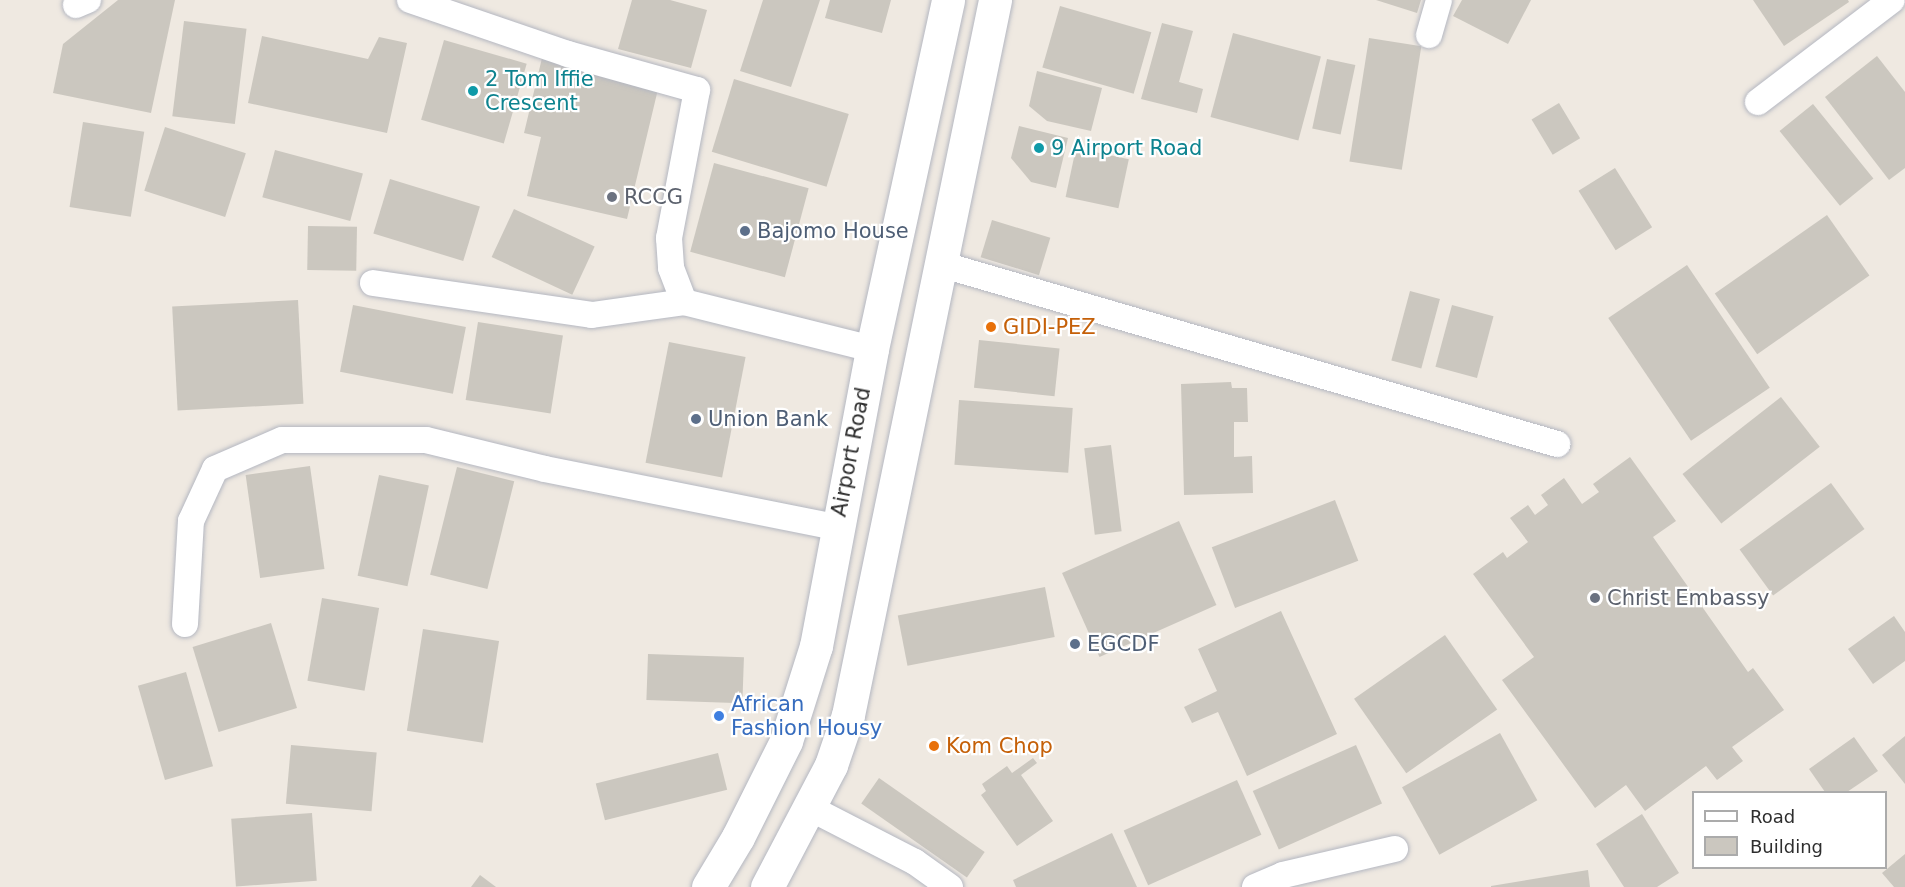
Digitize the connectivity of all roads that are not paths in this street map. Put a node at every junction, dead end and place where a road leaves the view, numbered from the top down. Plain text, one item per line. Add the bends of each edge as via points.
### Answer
1 (410, 0) edge
2 (948, 0) edge
3 (995, 0) edge
4 (1439, 0) edge
5 (1892, 0) edge
6 (1429, 35) dead end
7 (1758, 102) dead end
8 (939, 264) junction
9 (373, 283) dead end
10 (684, 302) junction
11 (872, 349) junction
12 (1557, 444) dead end
13 (836, 527) junction
14 (185, 624) dead end
15 (810, 808) junction
16 (1395, 849) dead end
17 (708, 887) edge
18 (767, 887) edge
19 (950, 887) edge
20 (1255, 887) edge

1 - 10 street via 568,54 697,90 669,238 671,268
2 - 11 main road, Airport Road
3 - 8 main road
4 - 6 street
5 - 7 street
8 - 12 street
8 - 15 main road via 848,715 831,765
9 - 10 street via 592,315
10 - 11 street
11 - 13 main road, Airport Road
13 - 14 street via 545,469 426,440 282,440 215,470 191,520
13 - 17 main road, Airport Road via 816,646 786,741
15 - 18 main road
15 - 19 street via 915,862
16 - 20 street via 1283,875

